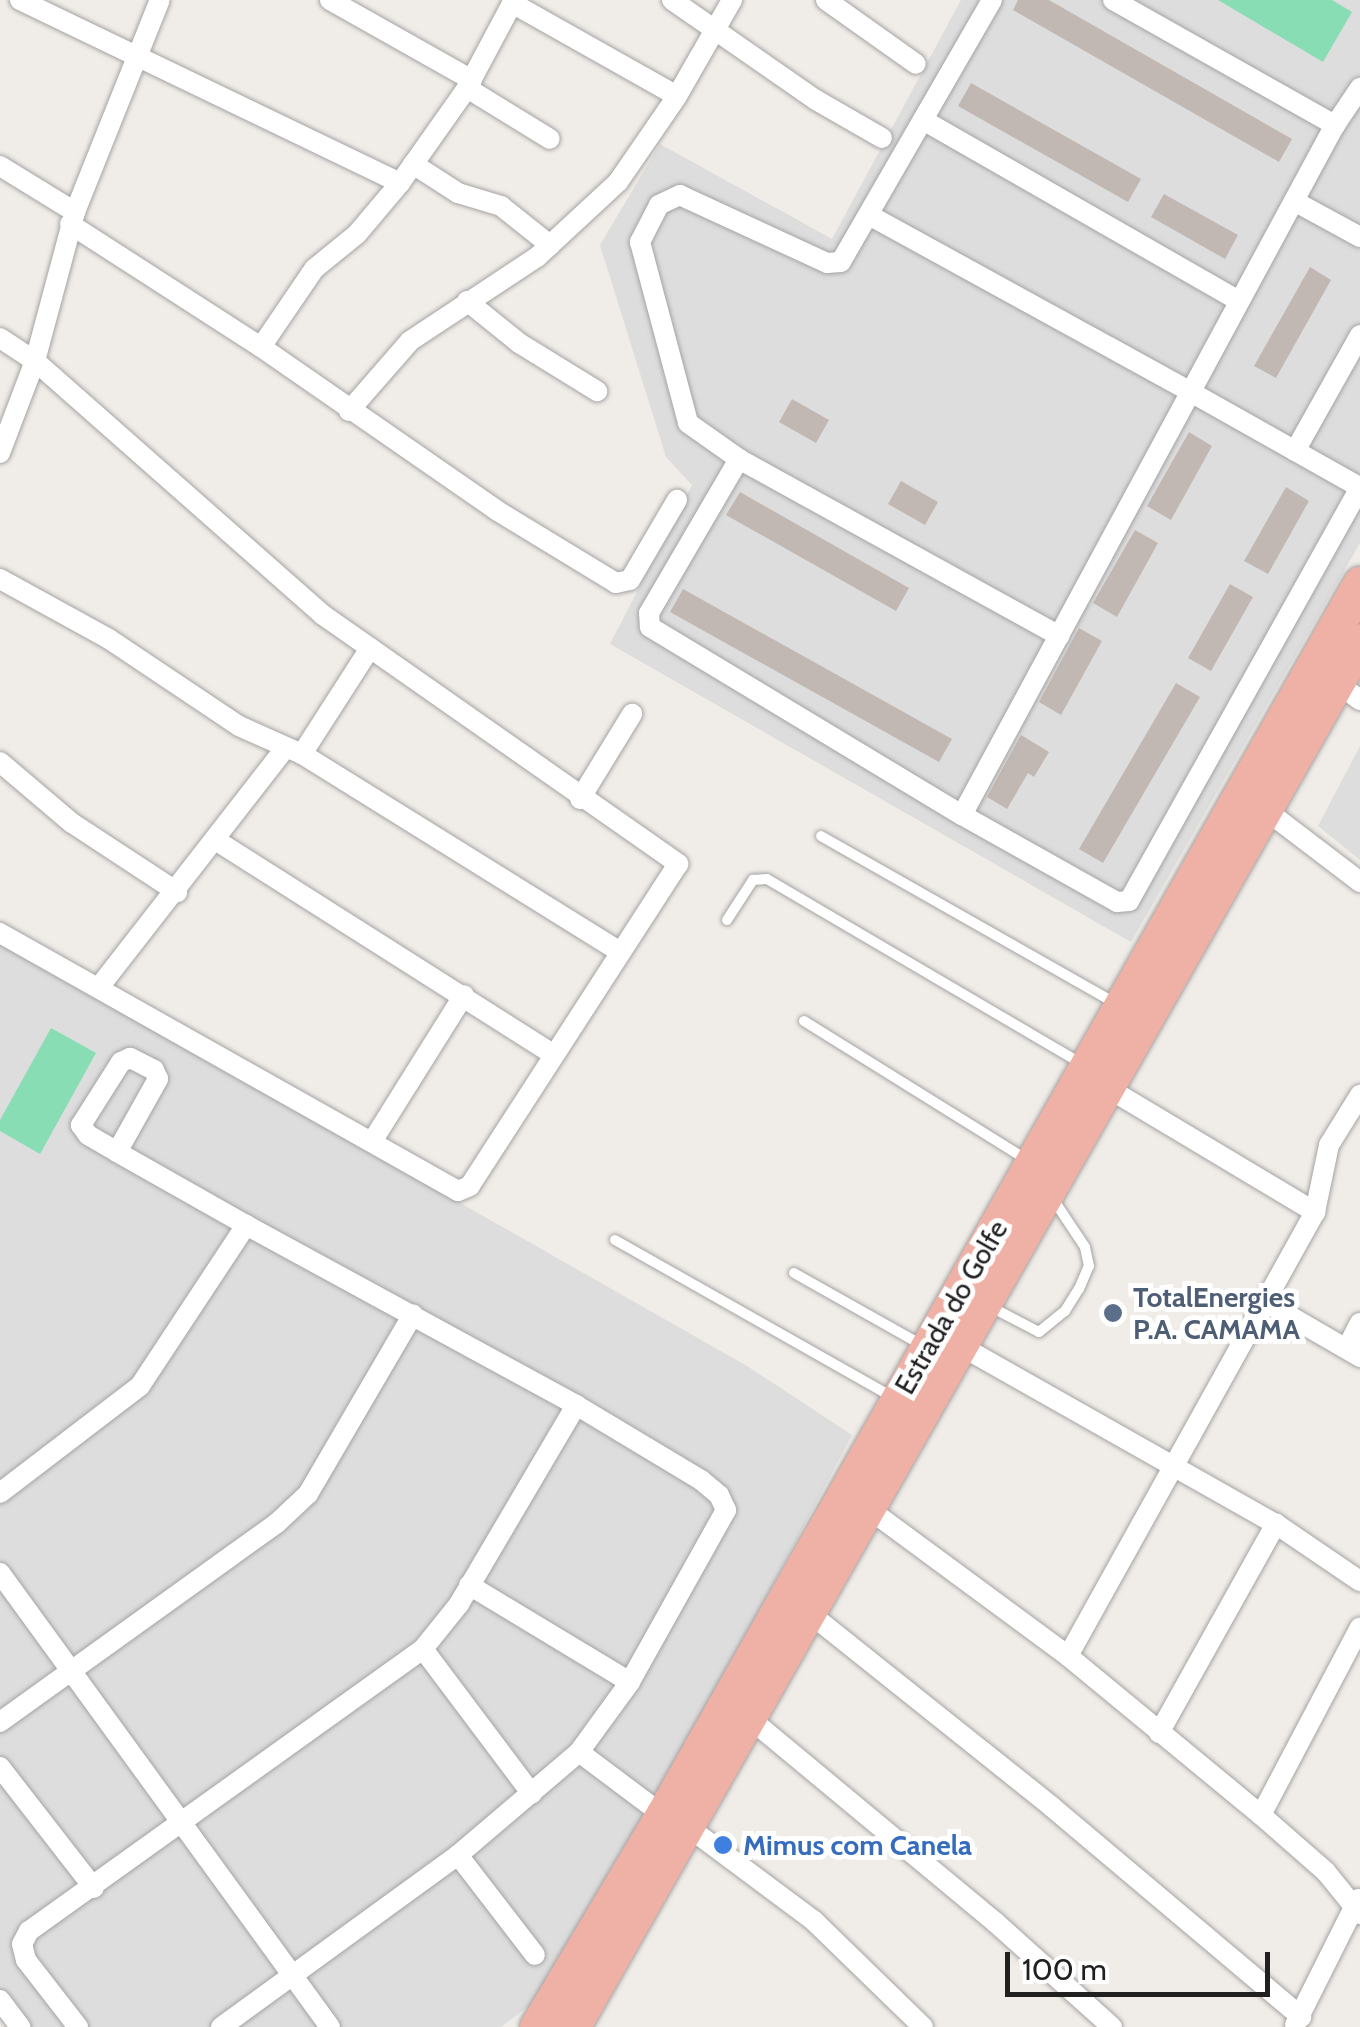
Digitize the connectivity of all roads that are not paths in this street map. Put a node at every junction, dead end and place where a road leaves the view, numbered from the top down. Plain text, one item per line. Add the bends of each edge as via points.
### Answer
1 (20, 0) edge
2 (160, 0) edge
3 (672, 0) edge
4 (732, 0) edge
5 (826, 0) edge
6 (992, 0) edge
7 (1113, 0) edge
8 (337, 2) edge
9 (513, 2) edge
10 (715, 26) junction
11 (137, 56) junction
12 (916, 64) dead end
13 (470, 84) junction
14 (1360, 88) edge
15 (677, 96) junction
16 (923, 120) junction
17 (1335, 125) junction
18 (882, 138) dead end
19 (550, 139) dead end
20 (413, 164) junction
21 (0, 166) edge
22 (400, 182) junction
23 (1294, 202) junction
24 (870, 216) junction
25 (72, 218) junction
26 (1360, 237) edge
27 (550, 245) junction
28 (1239, 301) junction
29 (467, 302) junction
30 (0, 338) edge
31 (260, 348) junction
32 (1355, 354) edge
33 (35, 361) junction
34 (597, 392) dead end
35 (1191, 392) junction
36 (349, 411) junction
37 (1295, 451) junction
38 (0, 453) edge
39 (739, 459) junction
40 (677, 500) dead end
41 (0, 579) edge
42 (1360, 584) edge
43 (1059, 636) junction
44 (1360, 641) edge
45 (370, 648) junction
46 (1348, 691) edge
47 (632, 714) dead end
48 (293, 752) junction
49 (0, 762) edge
50 (580, 799) junction
51 (1263, 808) junction
52 (962, 815) junction
53 (820, 836) dead end
54 (217, 840) junction
55 (1360, 882) edge
56 (177, 892) junction
57 (727, 920) dead end
58 (0, 932) edge
59 (619, 951) junction
60 (100, 986) junction
61 (464, 995) junction
62 (1121, 1006) junction
63 (804, 1021) dead end
64 (554, 1054) junction
65 (1096, 1077) junction
66 (1360, 1095) edge
67 (373, 1140) junction
68 (117, 1152) dead end
69 (1040, 1178) junction
70 (1314, 1212) junction
71 (246, 1224) junction
72 (615, 1240) dead end
73 (794, 1273) dead end
74 (984, 1303) junction
75 (1266, 1303) junction
76 (413, 1314) junction
77 (1360, 1323) edge
78 (943, 1346) junction
79 (1353, 1353) edge
80 (898, 1400) junction
81 (576, 1405) junction
82 (1172, 1465) junction
83 (0, 1493) edge
84 (866, 1507) junction
85 (1276, 1524) junction
86 (0, 1574) edge
87 (1360, 1581) edge
88 (469, 1585) junction
89 (808, 1612) junction
90 (1360, 1627) edge
91 (423, 1649) junction
92 (1068, 1656) junction
93 (74, 1669) junction
94 (630, 1682) junction
95 (748, 1717) junction
96 (0, 1722) edge
97 (1159, 1732) junction
98 (580, 1752) junction
99 (0, 1767) edge
100 (532, 1794) junction
101 (1262, 1814) junction
102 (675, 1820) junction
103 (183, 1822) junction
104 (458, 1855) junction
105 (94, 1888) junction
106 (1358, 1905) edge
107 (535, 1955) dead end
108 (290, 1976) junction
109 (0, 2000) edge
110 (1297, 2022) edge
111 (20, 2027) edge
112 (78, 2027) edge
113 (220, 2027) edge
114 (330, 2027) edge
115 (537, 2027) edge
116 (572, 2027) edge
117 (923, 2027) edge
118 (1112, 2027) edge

1 - 11 street
2 - 11 street
3 - 10 street
4 - 10 street
5 - 12 street
6 - 16 street
7 - 17 street
8 - 13 street
9 - 13 street
9 - 15 street
10 - 15 street
10 - 18 street via 816,100
11 - 22 street
11 - 25 street
13 - 19 street
13 - 20 street
14 - 17 street
15 - 27 street via 618,182
16 - 24 street
16 - 28 street
17 - 23 street
20 - 22 street
20 - 27 street via 458,193 501,206
21 - 25 street
22 - 31 street via 358,234 314,269
23 - 26 street
23 - 28 street
24 - 35 street
24 - 39 street via 841,262 828,263 680,195 659,205 642,231 682,412
25 - 31 street
25 - 33 street
27 - 29 street
28 - 35 street
29 - 34 street
29 - 36 street via 392,358
30 - 33 street
31 - 36 street
32 - 37 street
33 - 38 street
33 - 45 street via 323,615
35 - 37 street
35 - 43 street
36 - 40 street via 616,582 630,580
37 - 52 street via 1354,484 1356,498 1129,901 1116,902
39 - 43 street
39 - 52 street via 648,613 650,626
41 - 48 street via 109,639 239,726
42 - 62 highway, Estrada do Golfe
43 - 52 street
44 - 46 highway, Estrada do Golfe
45 - 48 street
45 - 50 street
46 - 51 highway, Estrada do Golfe
47 - 50 street
48 - 54 street
48 - 59 street
49 - 56 street via 72,822
50 - 59 street via 678,864
51 - 55 street
51 - 65 highway, Estrada do Golfe
53 - 62 lane
54 - 56 street
54 - 61 street
56 - 60 street
57 - 65 lane via 753,880 766,879
58 - 60 street
59 - 64 street
60 - 67 street
61 - 64 street
61 - 67 street
62 - 65 highway, Estrada do Golfe
63 - 69 lane
64 - 67 street via 465,1191
65 - 69 highway, Estrada do Golfe
65 - 70 street
66 - 70 street via 1329,1145
68 - 71 street
69 - 74 highway, Estrada do Golfe
69 - 74 lane via 1085,1248 1088,1266 1078,1289 1065,1311 1039,1332
69 - 78 highway, Estrada do Golfe
70 - 75 street
71 - 76 street
71 - 83 street via 140,1386
72 - 80 lane
73 - 78 lane
74 - 78 highway, Estrada do Golfe
75 - 79 street
75 - 82 street
76 - 81 street
76 - 93 street via 308,1494
77 - 79 street
78 - 80 highway, Estrada do Golfe
78 - 82 street
78 - 84 highway, Estrada do Golfe
80 - 102 highway, Estrada do Golfe
81 - 88 street
81 - 94 street via 702,1480 726,1510
82 - 85 street
82 - 92 street
84 - 89 highway, Estrada do Golfe
84 - 92 street
85 - 87 street
85 - 97 street
86 - 93 street
88 - 91 street
88 - 94 street
89 - 95 highway, Estrada do Golfe
89 - 110 street via 1052,1807
90 - 101 street
91 - 100 street
91 - 103 street
92 - 97 street
93 - 96 street
93 - 103 street
94 - 98 street
95 - 102 highway, Estrada do Golfe
95 - 118 street
97 - 101 street
98 - 100 street
98 - 102 street
99 - 105 street
100 - 104 street
101 - 106 street
102 - 115 highway, Estrada do Golfe
102 - 116 highway, Estrada do Golfe
102 - 117 street via 814,1922
103 - 105 street
103 - 108 street
104 - 107 street
104 - 108 street
105 - 112 street via 30,1931 22,1944 26,1960
106 - 110 street
108 - 113 street
108 - 114 street
109 - 111 street

